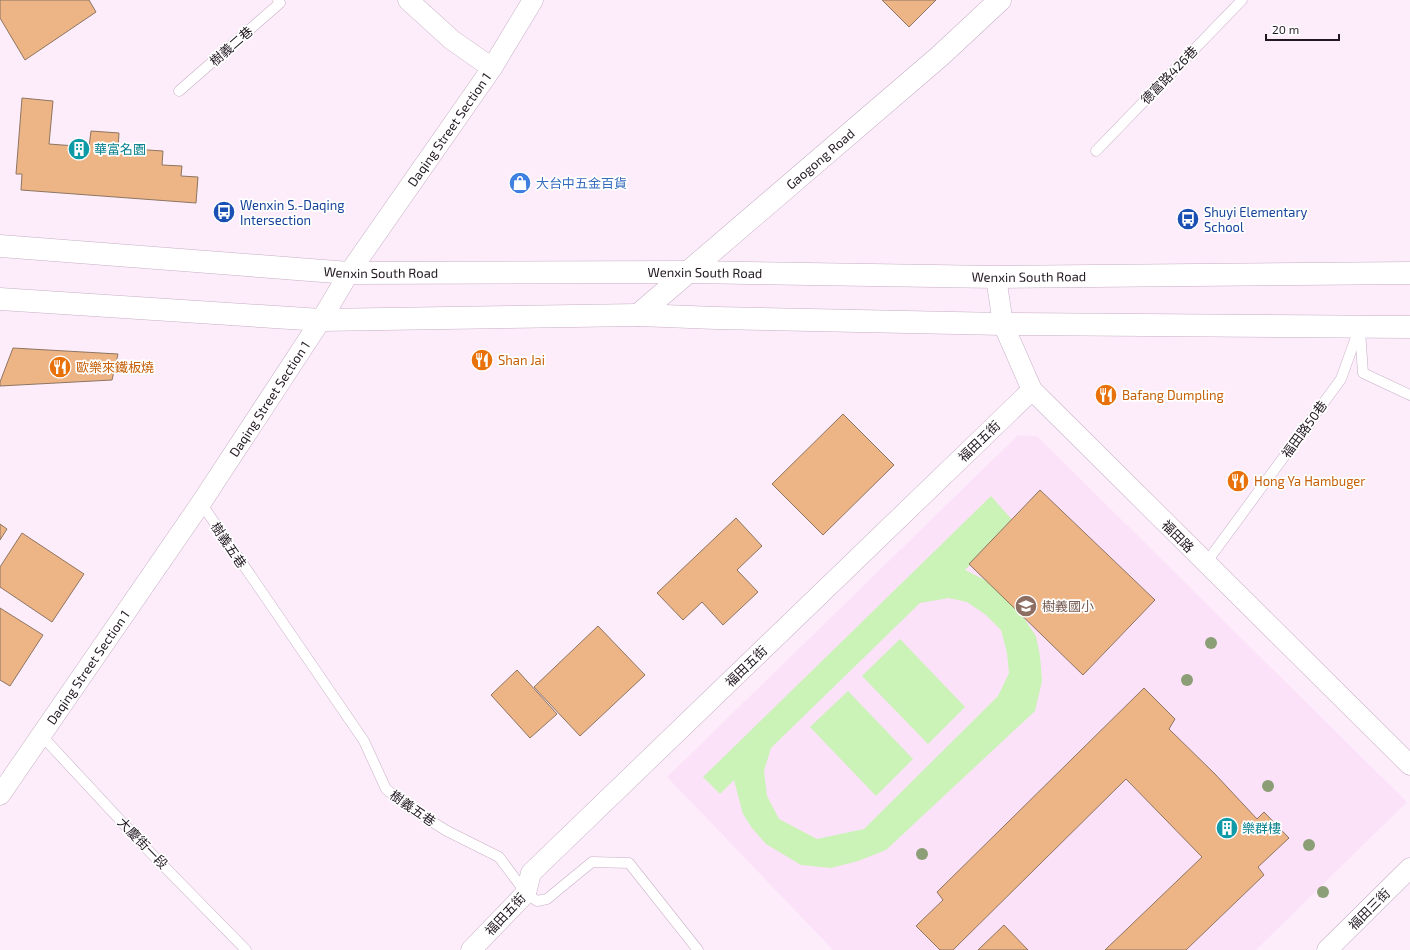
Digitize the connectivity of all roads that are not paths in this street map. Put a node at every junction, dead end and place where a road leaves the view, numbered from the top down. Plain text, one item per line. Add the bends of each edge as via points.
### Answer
1 (278, 0) edge
2 (408, 0) edge
3 (533, 0) edge
4 (1000, 0) edge
5 (1242, 0) edge
6 (492, 68) junction
7 (179, 91) dead end
8 (1096, 151) dead end
9 (0, 246) edge
10 (689, 272) junction
11 (349, 273) junction
12 (1410, 273) edge
13 (996, 277) junction
14 (0, 299) edge
15 (638, 315) junction
16 (321, 320) junction
17 (1003, 324) junction
18 (1360, 326) junction
19 (1410, 327) edge
20 (1032, 390) junction
21 (1410, 395) edge
22 (200, 503) junction
23 (1206, 563) junction
24 (41, 735) junction
25 (1410, 765) edge
26 (0, 795) edge
27 (1410, 868) edge
28 (526, 893) junction
29 (246, 950) edge
30 (471, 950) edge
31 (698, 950) edge
32 (1327, 950) edge

1 - 7 lane, 樹義二巷 via 280,3
2 - 6 street via 452,40
3 - 6 street, Daqing Street Section 1
4 - 10 main road, Gaogong Road via 940,56
5 - 8 lane, 德富路426巷
6 - 11 street, Daqing Street Section 1
9 - 11 main road, Wenxin South Road
10 - 11 main road, Wenxin South Road
10 - 13 main road, Wenxin South Road
10 - 15 main road, Gaogong Road
11 - 16 street, Daqing Street Section 1
12 - 13 main road, Wenxin South Road
13 - 17 street, 福田路
14 - 16 main road
15 - 16 main road
15 - 17 main road
16 - 22 street, Daqing Street Section 1
17 - 18 main road
17 - 20 street, 福田路
18 - 19 main road
18 - 21 lane via 1363,373
18 - 23 lane, 福田路50巷 via 1341,378
20 - 23 street, 福田路
20 - 28 street, 福田五街 via 531,873
22 - 24 street, Daqing Street Section 1
22 - 28 lane, 樹義五巷 via 364,741 386,789 410,808 447,831 499,857
23 - 25 street, 福田路
24 - 26 street, Daqing Street Section 1
24 - 29 lane, 大慶街一段
27 - 32 street, 福田三街
28 - 30 street, 福田五街
28 - 31 lane via 538,901 547,899 592,862 629,863

